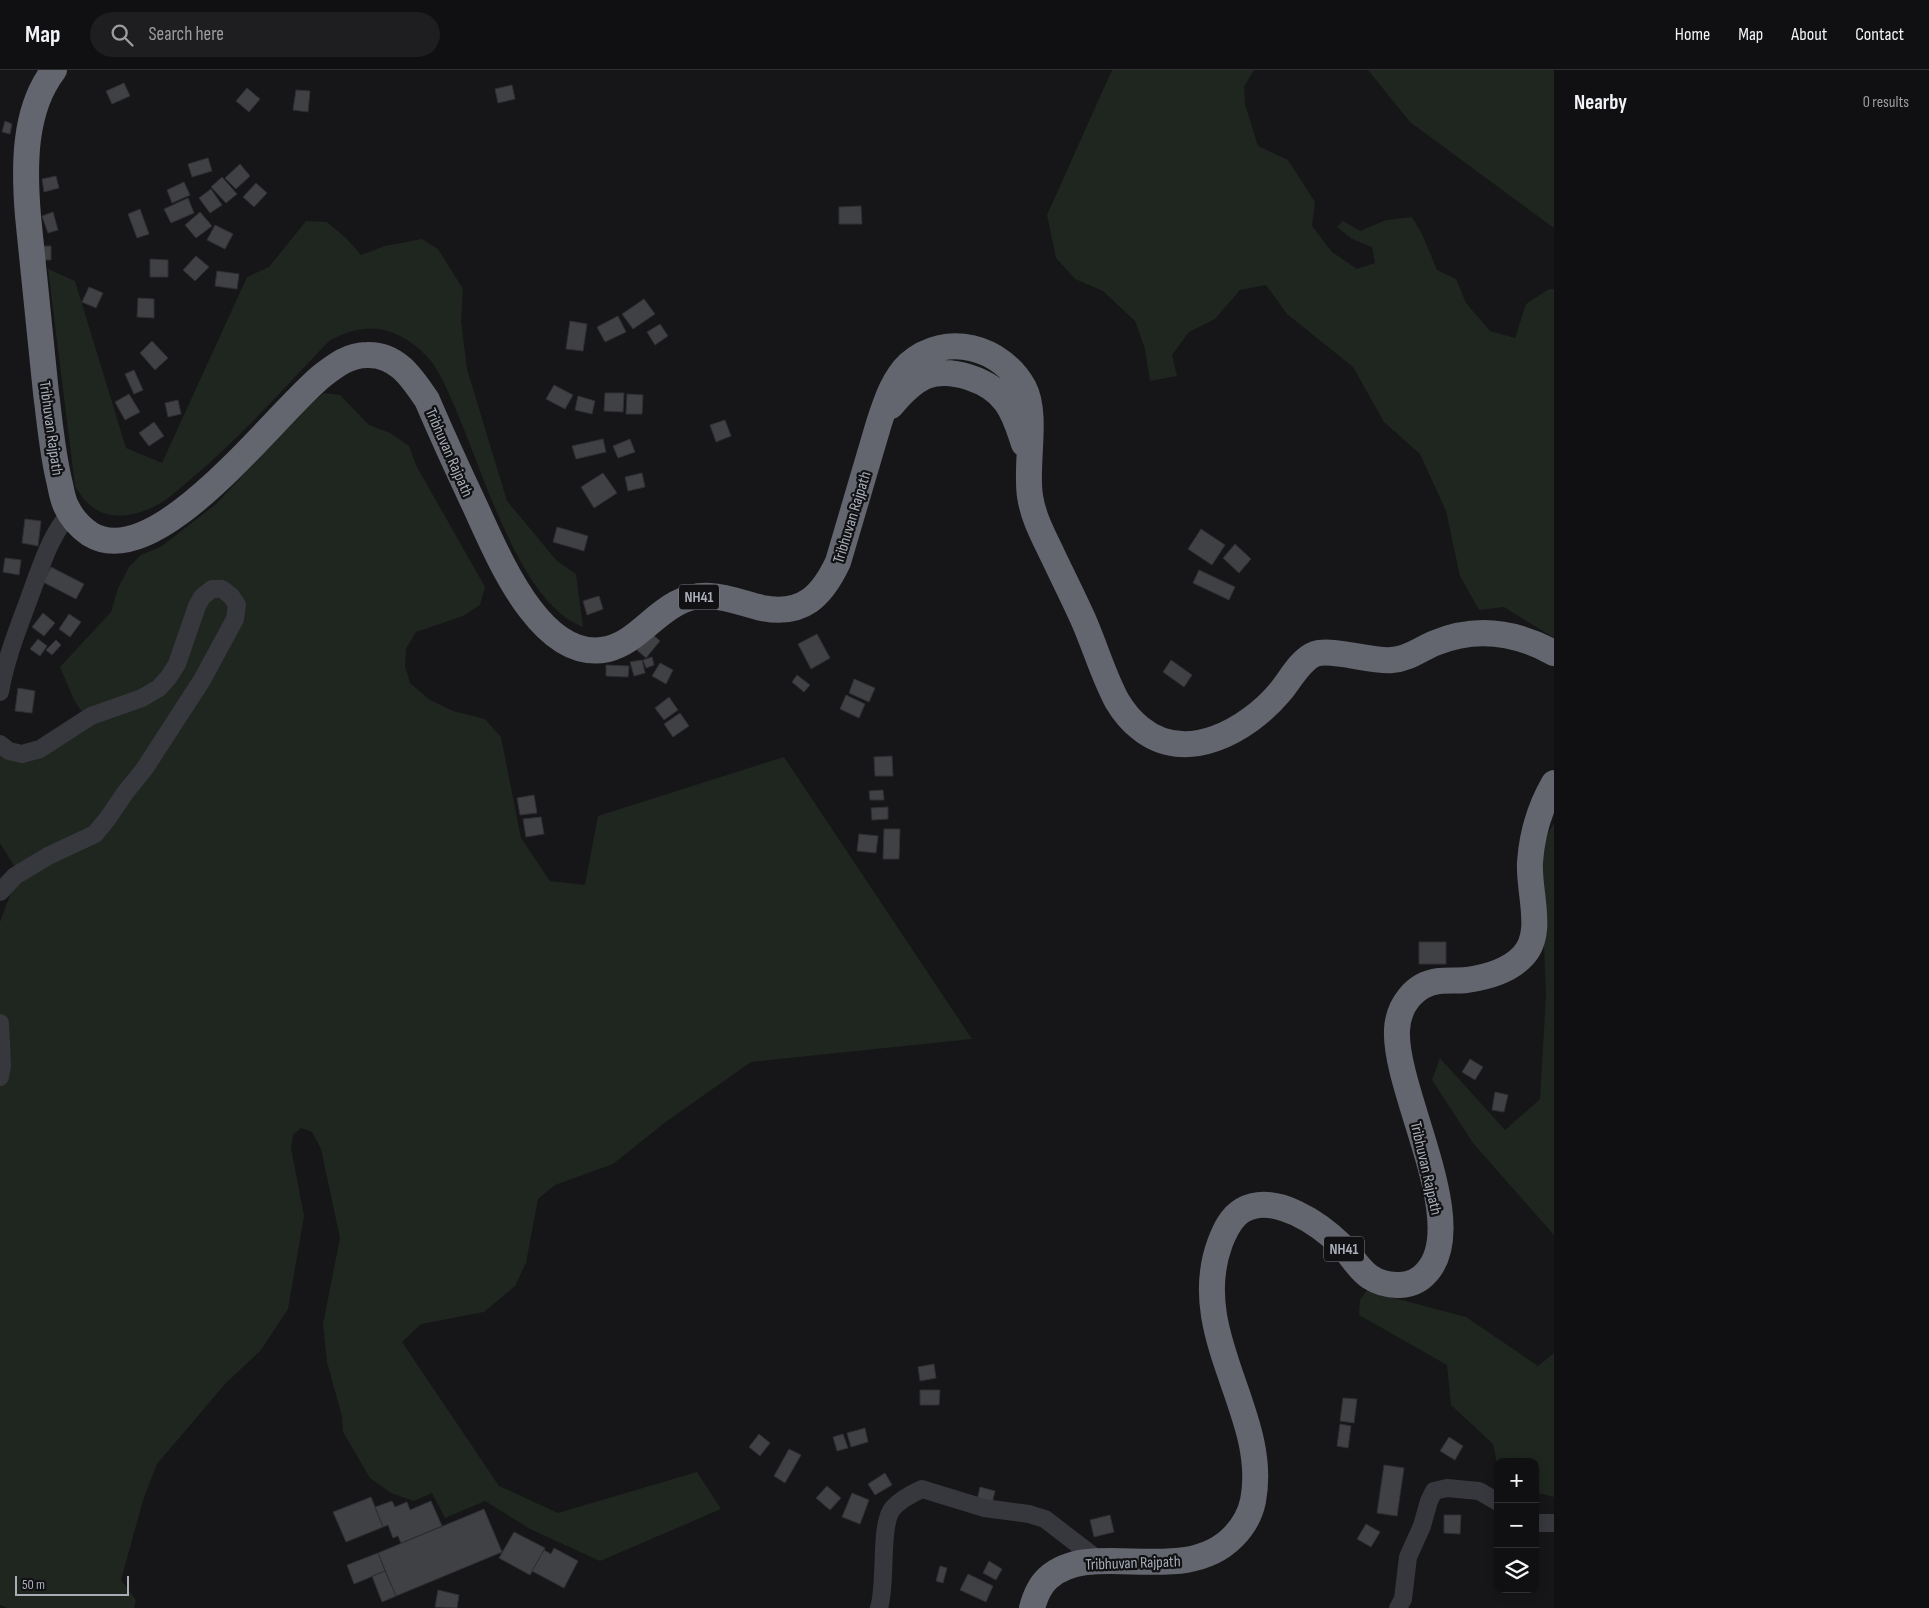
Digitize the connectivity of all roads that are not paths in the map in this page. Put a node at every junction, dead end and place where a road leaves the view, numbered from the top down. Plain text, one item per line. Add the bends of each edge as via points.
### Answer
1 (54, 70) edge
2 (70, 513) junction
3 (1554, 653) edge
4 (0, 692) edge
5 (0, 744) edge
6 (1554, 783) edge
7 (0, 892) edge
8 (0, 1023) edge
9 (0, 1077) edge
10 (1494, 1500) edge
11 (1539, 1523) edge
12 (1554, 1523) edge
13 (1101, 1562) junction
14 (879, 1608) edge
15 (1032, 1608) edge
16 (1398, 1608) edge

1 - 2 highway, Tribhuvan Rajpath / NH41 via 43,88 33,117 26,191 52,451
2 - 3 highway, Tribhuvan Rajpath / NH41 via 87,532 102,540 131,539 156,528 207,489 321,376 352,357 365,354 379,356 392,360 405,370 427,400 500,560 533,613 569,643 602,650 619,645 669,608 694,597 716,597 781,610 799,607 816,596 838,562 879,423 894,384 909,364 924,354 960,346 999,359 1023,387 1030,410 1029,493 1035,516 1120,706 1133,722 1157,739 1188,745 1224,734 1265,707 1305,661 1316,654 1395,660 1446,638 1485,632 1518,638
2 - 4 street via 58,526 45,554 5,664
5 - 7 street via 9,751 22,754 40,748 91,716 142,698 159,688 177,664 202,597 212,589 222,589 237,605 235,619 202,680 146,768 95,834 15,876
6 - 13 highway, Tribhuvan Rajpath / NH41 via 1541,810 1531,853 1530,888 1535,934 1527,952 1514,964 1488,976 1425,985 1410,996 1400,1014 1397,1040 1400,1061 1439,1209 1439,1247 1432,1265 1416,1281 1387,1284 1366,1274 1336,1240 1293,1212 1260,1205 1240,1212 1219,1244 1211,1292 1218,1335 1250,1443 1254,1479 1249,1513 1230,1541 1203,1556 1171,1562
8 - 9 street
10 - 16 street via 1479,1491 1447,1488 1434,1491 1408,1557 1403,1599
11 - 12 street
13 - 14 street via 1045,1519 984,1508 922,1488 903,1498 886,1521
13 - 15 highway, Tribhuvan Rajpath / NH41 via 1057,1571 1038,1590

